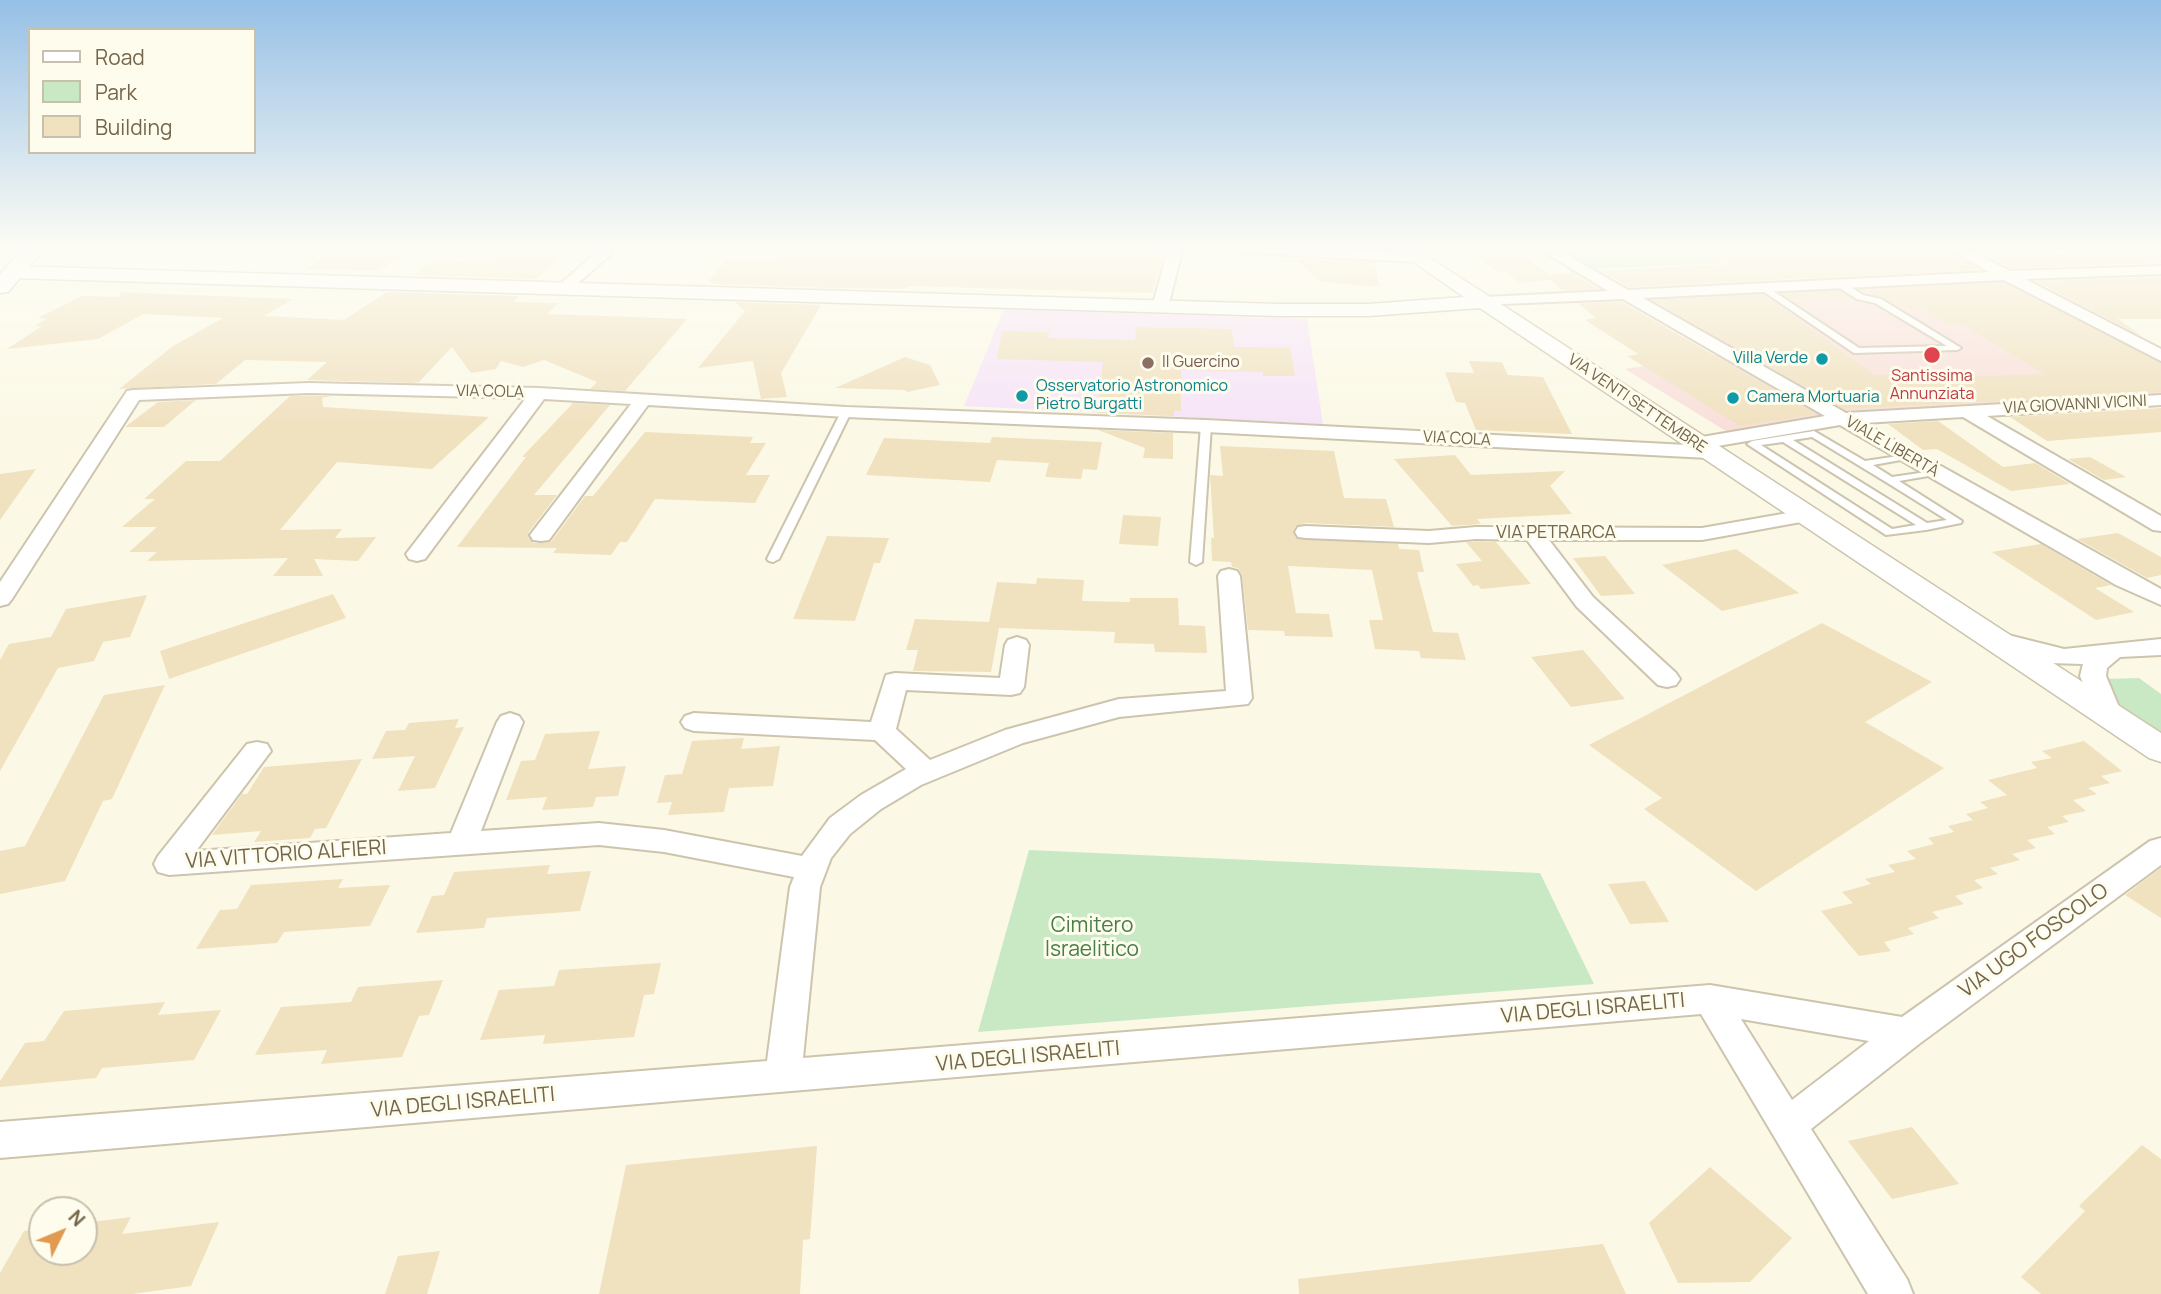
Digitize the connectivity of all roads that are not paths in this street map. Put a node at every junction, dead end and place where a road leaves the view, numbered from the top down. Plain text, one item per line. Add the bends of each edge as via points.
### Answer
1 (1178, 307) edge
2 (1402, 307) edge
3 (1491, 307) edge
4 (1648, 307) edge
5 (1792, 307) edge
6 (1889, 307) edge
7 (2070, 307) edge
8 (2161, 356) edge
9 (540, 393) junction
10 (643, 400) junction
11 (2161, 400) edge
12 (846, 412) junction
13 (1967, 412) junction
14 (1843, 419) junction
15 (1206, 426) junction
16 (1785, 439) junction
17 (1702, 448) junction
18 (1909, 456) junction
19 (1864, 464) junction
20 (1936, 472) junction
21 (1891, 480) junction
22 (1805, 516) junction
23 (2161, 525) edge
24 (1926, 527) junction
25 (1306, 532) dead end
26 (1533, 533) junction
27 (541, 535) dead end
28 (1839, 538) junction
29 (417, 554) dead end
30 (773, 559) dead end
31 (1196, 562) dead end
32 (1229, 576) dead end
33 (2161, 598) edge
34 (0, 599) edge
35 (1946, 610) junction
36 (1017, 645) dead end
37 (2161, 647) edge
38 (2113, 650) junction
39 (2049, 655) junction
40 (1667, 679) dead end
41 (2106, 707) junction
42 (510, 722) dead end
43 (694, 722) dead end
44 (882, 731) junction
45 (2161, 749) edge
46 (257, 751) dead end
47 (926, 772) junction
48 (462, 842) junction
49 (2161, 849) edge
50 (811, 869) junction
51 (1710, 999) junction
52 (1907, 1033) junction
53 (783, 1077) junction
54 (1788, 1125) junction
55 (0, 1140) edge
56 (1892, 1294) edge

1 - 2 street via 1347,311
3 - 17 street, VIA VENTI SETTEMBRE
4 - 14 street, VIALE LIBERTÀ
5 - 6 lane via 1857,351 1957,348
7 - 8 street
9 - 10 street, VIA COLA
9 - 29 street
9 - 34 street, VIA COLA via 308,388 133,395
10 - 12 street, VIA COLA
10 - 27 street
11 - 13 street, VIA GIOVANNI VICINI
12 - 15 street, VIA COLA
12 - 30 lane
13 - 14 street, VIA GIOVANNI VICINI
13 - 23 street
14 - 17 street, VIA GIOVANNI VICINI
14 - 18 street, VIALE LIBERTÀ
15 - 17 street, VIA COLA
15 - 31 lane
16 - 19 lane via 1814,434
16 - 24 lane
16 - 24 lane via 1752,444 1890,533
17 - 22 street, VIA VENTI SETTEMBRE
18 - 19 lane
18 - 20 street, VIALE LIBERTÀ
19 - 21 lane
20 - 21 lane
20 - 33 street, VIALE LIBERTÀ
21 - 24 lane via 1958,521
22 - 26 street, VIA PETRARCA via 1702,534
22 - 28 street, VIA VENTI SETTEMBRE
25 - 26 street, VIA PETRARCA via 1429,537
26 - 40 street via 1586,602
28 - 35 street, VIA VENTI SETTEMBRE
28 - 39 street, VIA VENTI SETTEMBRE via 1998,621
32 - 47 street via 1239,698 1092,713 1014,736
35 - 39 street via 1998,639
35 - 45 street, VIA VENTI SETTEMBRE
36 - 44 street via 1011,687 895,681
37 - 38 street
38 - 39 street via 2079,657
38 - 41 street via 2095,666 2093,676
39 - 41 street, VIA VENTI SETTEMBRE
41 - 45 street, VIA VENTI SETTEMBRE
42 - 48 street
43 - 44 street
44 - 47 street
46 - 48 street, VIA VITTORIO ALFIERI via 169,864
47 - 50 street via 871,802 840,826
48 - 50 street, VIA VITTORIO ALFIERI via 629,836
49 - 52 street, VIA UGO FOSCOLO
50 - 53 street via 800,912
51 - 52 street
51 - 53 street, VIA DEGLI ISRAELITI
51 - 54 street, VIA DEGLI ISRAELITI
52 - 54 street, VIA UGO FOSCOLO
53 - 55 street, VIA DEGLI ISRAELITI
54 - 56 street, VIA DEGLI ISRAELITI

